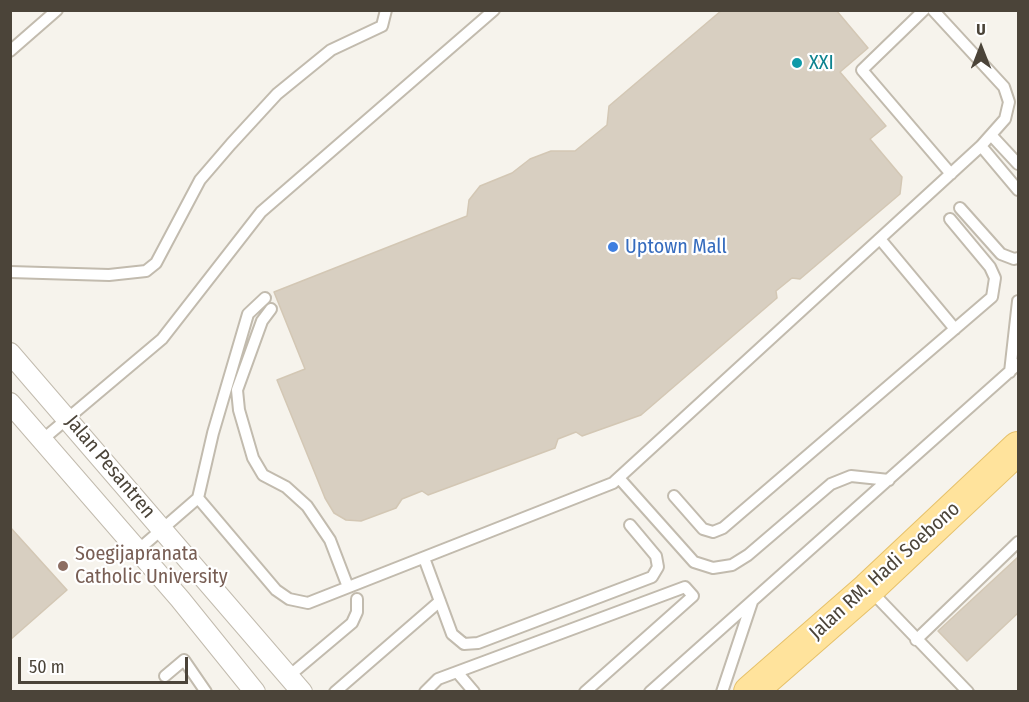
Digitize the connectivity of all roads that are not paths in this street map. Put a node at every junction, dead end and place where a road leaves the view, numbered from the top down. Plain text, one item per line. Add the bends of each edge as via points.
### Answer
1 (57, 10) edge
2 (386, 10) edge
3 (494, 10) edge
4 (924, 10) edge
5 (933, 10) edge
6 (10, 51) edge
7 (992, 136) junction
8 (981, 146) junction
9 (1018, 164) edge
10 (951, 174) junction
11 (1018, 190) edge
12 (960, 208) dead end
13 (950, 219) dead end
14 (880, 239) junction
15 (1018, 258) edge
16 (10, 272) edge
17 (266, 298) dead end
18 (1018, 301) edge
19 (272, 309) dead end
20 (955, 329) junction
21 (10, 353) edge
22 (1018, 364) edge
23 (1010, 372) junction
24 (10, 403) edge
25 (68, 417) junction
26 (42, 440) junction
27 (1018, 448) edge
28 (619, 478) junction
29 (889, 480) junction
30 (674, 496) dead end
31 (198, 498) junction
32 (630, 525) dead end
33 (162, 530) junction
34 (1018, 542) edge
35 (138, 550) junction
36 (424, 558) junction
37 (348, 588) junction
38 (868, 589) junction
39 (357, 599) dead end
40 (440, 601) junction
41 (752, 601) junction
42 (916, 640) junction
43 (457, 672) junction
44 (165, 676) dead end
45 (289, 676) junction
46 (206, 692) edge
47 (255, 692) edge
48 (302, 692) edge
49 (335, 692) edge
50 (425, 692) edge
51 (474, 692) edge
52 (585, 692) edge
53 (650, 692) edge
54 (722, 692) edge
55 (750, 692) edge
56 (968, 692) edge

1 - 6 lane
2 - 16 lane via 382,26 331,50 278,94 231,144 200,180 156,263 146,271 109,275
3 - 25 lane via 261,212 162,339
4 - 10 lane via 862,70
5 - 7 lane via 1004,87 1009,102 1005,119
7 - 8 lane
7 - 9 lane
8 - 10 lane
8 - 11 lane
10 - 14 lane
12 - 15 lane via 1001,254
13 - 20 lane via 990,267 995,279 992,297
14 - 20 lane
14 - 28 lane
17 - 31 lane via 248,314
18 - 23 lane
19 - 37 lane via 262,321 237,390 239,410 253,458 263,475 286,487 307,506 330,540
20 - 30 lane via 723,528 713,532 703,529
21 - 25 street, Jalan Pesantren
22 - 23 lane
23 - 29 lane
24 - 26 street, Jalan Pesantren
25 - 26 lane
25 - 33 street, Jalan Pesantren
26 - 35 street, Jalan Pesantren
27 - 38 main road, Jalan RM. Hadi Soebono
28 - 29 lane via 694,562 713,568 732,565 748,555 831,484 851,476
28 - 36 lane
29 - 41 lane
31 - 33 lane
31 - 37 lane via 276,590 289,599 308,603
32 - 40 lane via 656,556 658,567 652,577 478,643 464,644 452,634
33 - 35 lane
33 - 45 street, Jalan Pesantren
34 - 42 lane
35 - 47 street, Jalan Pesantren
36 - 37 lane
36 - 40 lane
38 - 42 lane
38 - 55 main road, Jalan RM. Hadi Soebono
39 - 45 lane via 352,623
40 - 49 lane
41 - 53 lane
41 - 54 lane
42 - 56 lane
43 - 50 lane via 438,679
43 - 51 lane
43 - 52 lane via 685,588 693,596
44 - 46 lane via 184,660
45 - 48 street, Jalan Pesantren

